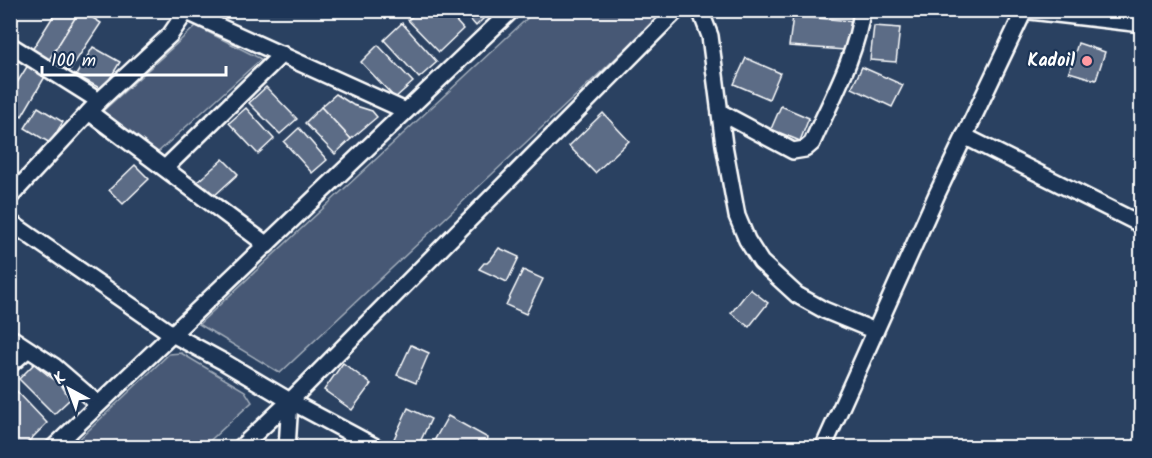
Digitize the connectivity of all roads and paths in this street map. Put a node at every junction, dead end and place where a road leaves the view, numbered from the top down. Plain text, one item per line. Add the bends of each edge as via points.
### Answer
1 (512, 10) edge
2 (676, 10) edge
3 (700, 10) edge
4 (862, 10) edge
5 (187, 11) edge
6 (1023, 11) edge
7 (1142, 24) edge
8 (10, 45) edge
9 (282, 54) junction
10 (94, 107) junction
11 (406, 111) junction
12 (720, 112) junction
13 (964, 136) junction
14 (165, 168) junction
15 (10, 197) edge
16 (10, 222) edge
17 (1142, 225) edge
18 (267, 244) junction
19 (875, 331) junction
20 (172, 334) junction
21 (10, 337) edge
22 (27, 350) junction
23 (10, 365) edge
24 (290, 401) junction
25 (98, 404) junction
26 (53, 447) edge
27 (240, 447) edge
28 (287, 447) edge
29 (378, 447) edge
30 (823, 447) edge

1 - 11 street
2 - 24 street
3 - 12 street via 710,36
4 - 12 street via 860,29 840,80 812,143 805,149 793,151
5 - 9 street
5 - 10 street via 170,35
6 - 7 street
6 - 13 street
8 - 10 street
9 - 11 street
9 - 14 street
10 - 14 street
10 - 15 street
11 - 18 street
12 - 19 street via 736,216 761,262 798,295
13 - 17 street
13 - 19 street
14 - 18 street
16 - 20 street
18 - 20 street
19 - 30 street
20 - 24 street
20 - 25 street
21 - 22 street
22 - 23 street
22 - 25 street via 54,366
24 - 27 street
24 - 28 street
24 - 29 street
25 - 26 street

